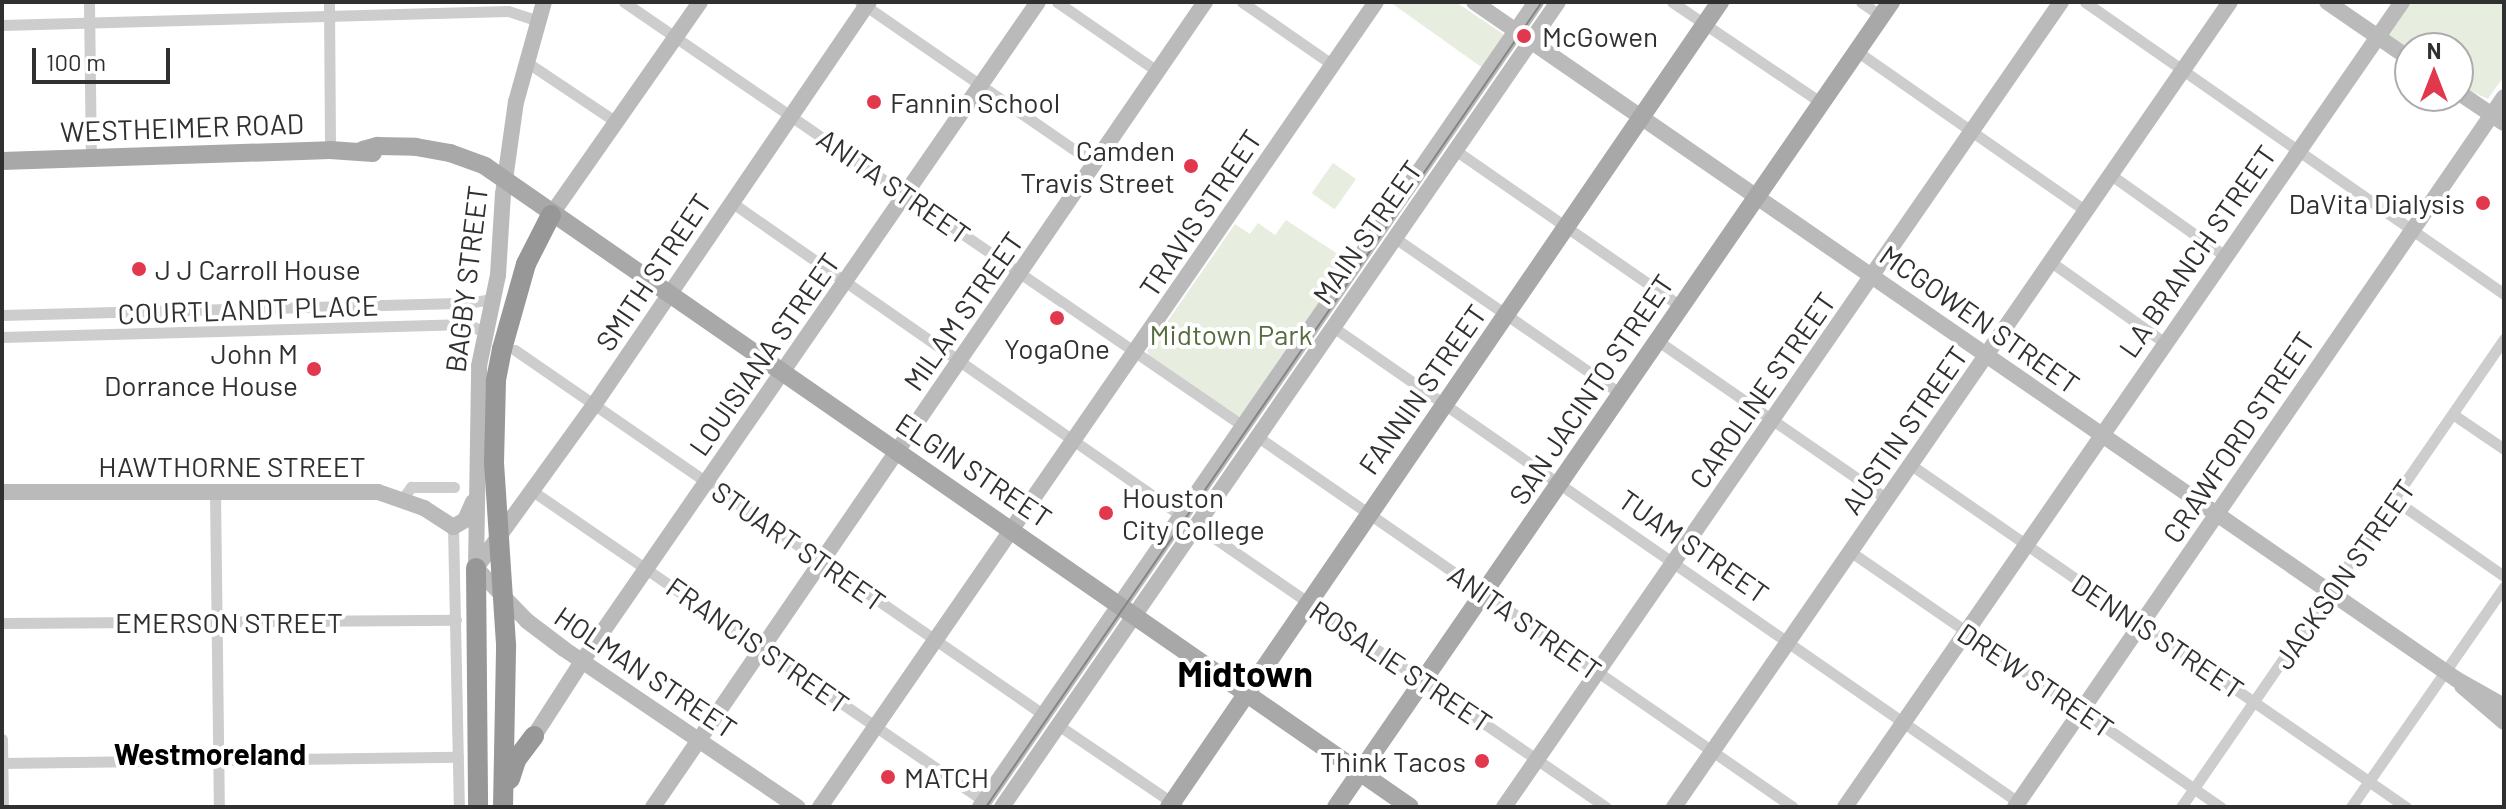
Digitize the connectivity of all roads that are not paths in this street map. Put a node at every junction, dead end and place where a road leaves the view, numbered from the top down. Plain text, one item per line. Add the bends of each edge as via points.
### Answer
1 (89, 2) edge
2 (329, 2) edge
3 (544, 2) edge
4 (624, 2) edge
5 (700, 2) edge
6 (1038, 2) edge
7 (1057, 2) edge
8 (1205, 2) edge
9 (1242, 2) edge
10 (1376, 2) edge
11 (1474, 2) edge
12 (1536, 2) edge
13 (1558, 2) edge
14 (1672, 2) edge
15 (1720, 2) edge
16 (1861, 2) edge
17 (2061, 2) edge
18 (2085, 2) edge
19 (2230, 2) edge
20 (2327, 2) edge
21 (2402, 2) edge
22 (865, 3) edge
23 (508, 7) edge
24 (1886, 9) edge
25 (329, 16) junction
26 (536, 20) junction
27 (89, 23) junction
28 (1704, 24) junction
29 (2, 25) edge
30 (1516, 30) junction
31 (675, 37) junction
32 (2378, 37) junction
33 (1531, 41) junction
34 (2394, 48) edge
35 (1858, 52) junction
36 (525, 61) junction
37 (1333, 65) junction
38 (2183, 69) junction
39 (1157, 71) junction
40 (980, 85) junction
41 (2504, 97) edge
42 (1822, 103) junction
43 (2474, 103) edge
44 (791, 116) junction
45 (1642, 118) junction
46 (2498, 119) edge
47 (616, 122) junction
48 (1972, 133) junction
49 (330, 150) junction
50 (1455, 150) junction
51 (2298, 150) junction
52 (91, 158) junction
53 (2, 161) edge
54 (1095, 164) junction
55 (2111, 175) junction
56 (504, 183) junction
57 (905, 194) junction
58 (1757, 197) junction
59 (731, 202) junction
60 (2086, 211) junction
61 (551, 215) junction
62 (1567, 229) junction
63 (2410, 230) junction
64 (1395, 238) junction
65 (2225, 256) junction
66 (2051, 262) junction
67 (1020, 273) junction
68 (1872, 276) junction
69 (845, 282) junction
70 (2504, 294) edge
71 (669, 295) junction
72 (493, 299) junction
73 (442, 303) junction
74 (326, 307) junction
75 (1682, 307) junction
76 (200, 310) junction
77 (78, 313) junction
78 (2, 315) edge
79 (1508, 315) junction
80 (443, 324) junction
81 (1333, 327) junction
82 (326, 328) junction
83 (201, 331) junction
84 (486, 333) junction
85 (78, 334) junction
86 (2, 337) edge
87 (2504, 339) edge
88 (1658, 341) junction
89 (2165, 343) junction
90 (508, 350) junction
91 (1136, 352) junction
92 (1987, 356) junction
93 (960, 361) junction
94 (781, 372) junction
95 (1621, 394) junction
96 (1444, 404) junction
97 (594, 405) junction
98 (2454, 415) junction
99 (1772, 420) junction
100 (1243, 426) junction
101 (2101, 434) junction
102 (1258, 437) junction
103 (1074, 441) junction
104 (2504, 449) edge
105 (897, 451) junction
106 (1911, 465) junction
107 (707, 482) junction
108 (1560, 484) junction
109 (454, 487) dead end
110 (476, 488) junction
111 (531, 490) junction
112 (215, 491) junction
113 (2, 492) edge
114 (403, 498) junction
115 (1887, 499) junction
116 (2396, 501) junction
117 (1370, 515) junction
118 (2217, 515) junction
119 (1182, 516) junction
120 (1197, 526) junction
121 (453, 527) junction
122 (1011, 530) junction
123 (2025, 545) junction
124 (1851, 552) junction
125 (821, 561) junction
126 (1673, 563) junction
127 (476, 568) junction
128 (647, 569) junction
129 (2504, 576) edge
130 (2504, 587) edge
131 (2330, 592) junction
132 (1485, 595) junction
133 (1307, 603) junction
134 (1128, 610) junction
135 (456, 620) junction
136 (217, 622) junction
137 (2, 623) edge
138 (2140, 624) junction
139 (1966, 632) junction
140 (936, 641) junction
141 (1788, 643) junction
142 (760, 648) junction
143 (583, 660) junction
144 (1598, 673) junction
145 (2451, 676) junction
146 (1423, 680) junction
147 (1246, 693) junction
148 (2254, 702) junction
149 (2504, 706) edge
150 (2080, 710) junction
151 (1044, 715) junction
152 (1903, 722) junction
153 (2504, 722) edge
154 (1058, 725) junction
155 (877, 728) junction
156 (534, 736) joint
157 (2, 739) edge
158 (700, 740) junction
159 (1712, 751) junction
160 (458, 757) junction
161 (1538, 759) junction
162 (219, 761) junction
163 (2, 763) edge
164 (1359, 772) junction
165 (2368, 781) junction
166 (2194, 789) junction
167 (504, 800) edge
168 (982, 804) edge
169 (1173, 805) edge
170 (2019, 805) edge
171 (3, 807) edge
172 (219, 807) edge
173 (459, 807) edge
174 (478, 807) edge
175 (653, 807) edge
176 (797, 807) edge
177 (820, 807) edge
178 (1002, 807) edge
179 (1336, 807) edge
180 (1410, 807) edge
181 (1504, 807) edge
182 (1606, 807) edge
183 (1674, 807) edge
184 (1793, 807) edge
185 (1845, 807) edge
186 (2181, 807) edge
187 (2221, 807) edge
188 (2351, 807) edge
189 (2406, 807) edge

1 - 27 street
2 - 25 street
3 - 26 main road, BAGBY STREET
4 - 31 street, ANITA STREET
5 - 31 main road
6 - 40 main road, LOUISIANA STREET
7 - 39 street
8 - 39 main road, MILAM STREET
9 - 37 street
10 - 37 main road, TRAVIS STREET
11 - 30 main road, MCGOWEN STREET
12 - 30 main road, MAIN STREET
13 - 33 main road, MAIN STREET
14 - 28 street
15 - 28 main road, FANNIN STREET
16 - 24 street
17 - 48 main road, CAROLINE STREET
18 - 38 street
19 - 38 main road, AUSTIN STREET
20 - 32 main road
21 - 32 main road, LA BRANCH STREET
22 - 40 street
22 - 44 main road, SMITH STREET
23 - 25 street
23 - 26 street
24 - 35 main road, SAN JACINTO STREET
25 - 27 street
25 - 49 street
26 - 36 main road, BAGBY STREET
27 - 29 street
27 - 52 street
28 - 42 street
28 - 45 main road, FANNIN STREET
30 - 33 main road, MCGOWEN STREET
30 - 100 main road, MAIN STREET
31 - 44 street, ANITA STREET
31 - 47 main road
32 - 34 main road
32 - 51 main road, LA BRANCH STREET
33 - 45 main road, MCGOWEN STREET
33 - 50 main road, MAIN STREET
35 - 42 main road, SAN JACINTO STREET
35 - 48 street
36 - 47 street
36 - 56 main road, BAGBY STREET
37 - 91 main road, TRAVIS STREET
38 - 51 street
38 - 55 main road, AUSTIN STREET
39 - 54 main road, MILAM STREET
40 - 54 street
40 - 57 main road, LOUISIANA STREET
41 - 46 main road, CRAWFORD STREET
42 - 58 main road, SAN JACINTO STREET
43 - 46 main road
44 - 57 street, ANITA STREET
44 - 59 main road, SMITH STREET
45 - 58 main road, MCGOWEN STREET
45 - 62 main road, FANNIN STREET
46 - 63 main road, CRAWFORD STREET
47 - 61 main road
48 - 60 street
48 - 68 main road, CAROLINE STREET
49 - 52 main road, WESTHEIMER ROAD
49 - 56 main road, WESTHEIMER ROAD via 396,146 450,153 485,166
50 - 62 street
50 - 64 main road, MAIN STREET
51 - 63 street
51 - 65 main road, LA BRANCH STREET
52 - 53 main road, WESTHEIMER ROAD
54 - 67 main road, MILAM STREET
55 - 60 main road, AUSTIN STREET
55 - 65 street
56 - 61 main road, ELGIN STREET
56 - 72 main road, BAGBY STREET
57 - 67 street, ANITA STREET
57 - 69 main road, LOUISIANA STREET
58 - 68 main road, MCGOWEN STREET
58 - 75 main road, SAN JACINTO STREET
59 - 69 street
59 - 71 main road, SMITH STREET
60 - 66 main road, AUSTIN STREET
61 - 71 main road, ELGIN STREET
61 - 90 highway via 526,264
62 - 75 street
62 - 79 main road, FANNIN STREET
63 - 70 street
63 - 118 main road, CRAWFORD STREET
64 - 79 street
64 - 81 main road, MAIN STREET
65 - 89 main road, LA BRANCH STREET
66 - 89 street
66 - 92 main road, AUSTIN STREET
67 - 91 street, ANITA STREET
67 - 93 main road, MILAM STREET
68 - 92 main road, MCGOWEN STREET
68 - 99 main road, CAROLINE STREET
69 - 93 street
69 - 94 main road, LOUISIANA STREET
71 - 94 main road, ELGIN STREET
71 - 97 main road, SMITH STREET
72 - 73 street, COURTLANDT PLACE
72 - 84 main road, BAGBY STREET
73 - 74 street, COURTLANDT PLACE
73 - 80 street
74 - 76 street, COURTLANDT PLACE
74 - 82 street
75 - 88 main road, SAN JACINTO STREET
76 - 77 street, COURTLANDT PLACE
76 - 83 street
77 - 78 street, COURTLANDT PLACE
77 - 85 street
79 - 95 street
79 - 96 main road, FANNIN STREET
80 - 82 street, COURTLANDT PLACE
80 - 84 street, COURTLANDT PLACE via 472,324
81 - 96 street, TUAM STREET
81 - 102 main road, MAIN STREET
82 - 83 street, COURTLANDT PLACE
83 - 85 street, COURTLANDT PLACE
84 - 110 main road, BAGBY STREET via 478,382
85 - 86 street, COURTLANDT PLACE
87 - 98 street, JACKSON STREET
88 - 95 main road, SAN JACINTO STREET
88 - 99 street
89 - 101 main road, LA BRANCH STREET
90 - 97 street, STUART STREET
90 - 167 highway, bridge via 495,394 494,463 506,646
91 - 100 street, ANITA STREET
91 - 103 main road, TRAVIS STREET
92 - 101 main road, MCGOWEN STREET
92 - 106 main road, AUSTIN STREET
93 - 103 street
93 - 105 main road, MILAM STREET
94 - 105 main road, ELGIN STREET
94 - 107 main road, LOUISIANA STREET
95 - 108 main road, SAN JACINTO STREET
96 - 108 street, TUAM STREET
96 - 117 main road, FANNIN STREET
97 - 107 street, STUART STREET
97 - 111 main road, SMITH STREET
98 - 104 street
98 - 116 street, JACKSON STREET
99 - 115 street
99 - 126 main road, CAROLINE STREET
100 - 119 main road, MAIN STREET
101 - 118 main road, MCGOWEN STREET
101 - 123 main road, LA BRANCH STREET
102 - 117 street, ANITA STREET
102 - 120 main road, MAIN STREET
103 - 119 street
103 - 122 main road, TRAVIS STREET
105 - 122 main road, ELGIN STREET
105 - 125 main road, MILAM STREET
106 - 115 main road, AUSTIN STREET
106 - 123 street, DENNIS STREET
107 - 125 street, STUART STREET
107 - 128 main road, LOUISIANA STREET
108 - 126 street, TUAM STREET
108 - 132 main road, SAN JACINTO STREET
109 - 114 street via 411,487
110 - 121 main road via 469,515
110 - 127 main road, BAGBY STREET
111 - 127 main road, SMITH STREET
111 - 128 street, FRANCIS STREET
112 - 113 main road, HAWTHORNE STREET
112 - 114 main road, HAWTHORNE STREET via 352,490
112 - 136 street
114 - 121 main road, HAWTHORNE STREET
115 - 124 main road, AUSTIN STREET
116 - 129 street
116 - 131 street, JACKSON STREET
117 - 132 street, ANITA STREET
117 - 133 main road, FANNIN STREET
118 - 131 main road, MCGOWEN STREET
118 - 138 main road, CRAWFORD STREET
119 - 134 main road, MAIN STREET
120 - 133 street, ROSALIE STREET
120 - 134 main road, MAIN STREET
121 - 135 street
122 - 134 main road, ELGIN STREET
122 - 140 main road, TRAVIS STREET
123 - 138 street, DENNIS STREET
123 - 139 main road, LA BRANCH STREET
124 - 139 street, DREW STREET
124 - 141 main road, AUSTIN STREET
125 - 140 street, STUART STREET
125 - 142 main road, MILAM STREET
126 - 141 street, TUAM STREET
126 - 144 main road, CAROLINE STREET
127 - 143 main road, HOLMAN STREET via 538,630
127 - 174 highway
128 - 142 street, FRANCIS STREET
128 - 143 main road, LOUISIANA STREET
130 - 145 street
131 - 145 main road, MCGOWEN STREET
131 - 148 street, JACKSON STREET
132 - 144 street, ANITA STREET
132 - 146 main road, SAN JACINTO STREET
133 - 146 street, ROSALIE STREET
133 - 147 main road, FANNIN STREET
134 - 147 main road, ELGIN STREET
134 - 151 main road, MAIN STREET
134 - 154 main road, MAIN STREET
135 - 136 street, EMERSON STREET
135 - 160 street
136 - 137 street, EMERSON STREET
136 - 162 street
138 - 148 street, DENNIS STREET
138 - 150 main road, CRAWFORD STREET
139 - 150 street, DREW STREET
139 - 152 main road, LA BRANCH STREET
140 - 151 street, STUART STREET
140 - 155 main road, TRAVIS STREET
141 - 152 street, TUAM STREET
141 - 159 main road, AUSTIN STREET
142 - 155 street, FRANCIS STREET
142 - 158 main road, MILAM STREET
143 - 156 main road, LOUISIANA STREET
143 - 158 main road, HOLMAN STREET
144 - 159 street, ANITA STREET
144 - 161 main road, CAROLINE STREET
145 - 149 main road, MCGOWEN STREET
145 - 153 main road, MCGOWEN STREET
145 - 165 street
146 - 161 street, ROSALIE STREET
146 - 164 main road, SAN JACINTO STREET
147 - 164 main road, ELGIN STREET
147 - 169 main road, FANNIN STREET
148 - 165 street, DENNIS STREET
148 - 166 street, JACKSON STREET
150 - 166 street, DREW STREET
150 - 170 main road, CRAWFORD STREET
151 - 168 main road, MAIN STREET
152 - 170 street, TUAM STREET
152 - 185 main road, LA BRANCH STREET
154 - 169 street
154 - 178 main road, MAIN STREET
155 - 168 street, FRANCIS STREET
155 - 177 main road, TRAVIS STREET
156 - 167 highway via 516,760
157 - 163 street
158 - 175 main road, MILAM STREET
158 - 176 main road, HOLMAN STREET
159 - 183 main road, AUSTIN STREET
159 - 184 street, ANITA STREET
160 - 162 street
160 - 173 street
161 - 181 main road, CAROLINE STREET
161 - 182 street, ROSALIE STREET
162 - 163 street
162 - 172 street
163 - 171 street
164 - 179 main road, SAN JACINTO STREET
164 - 180 main road, ELGIN STREET
165 - 188 street
165 - 189 street, DENNIS STREET
166 - 186 street, JACKSON STREET
166 - 187 street, DREW STREET

